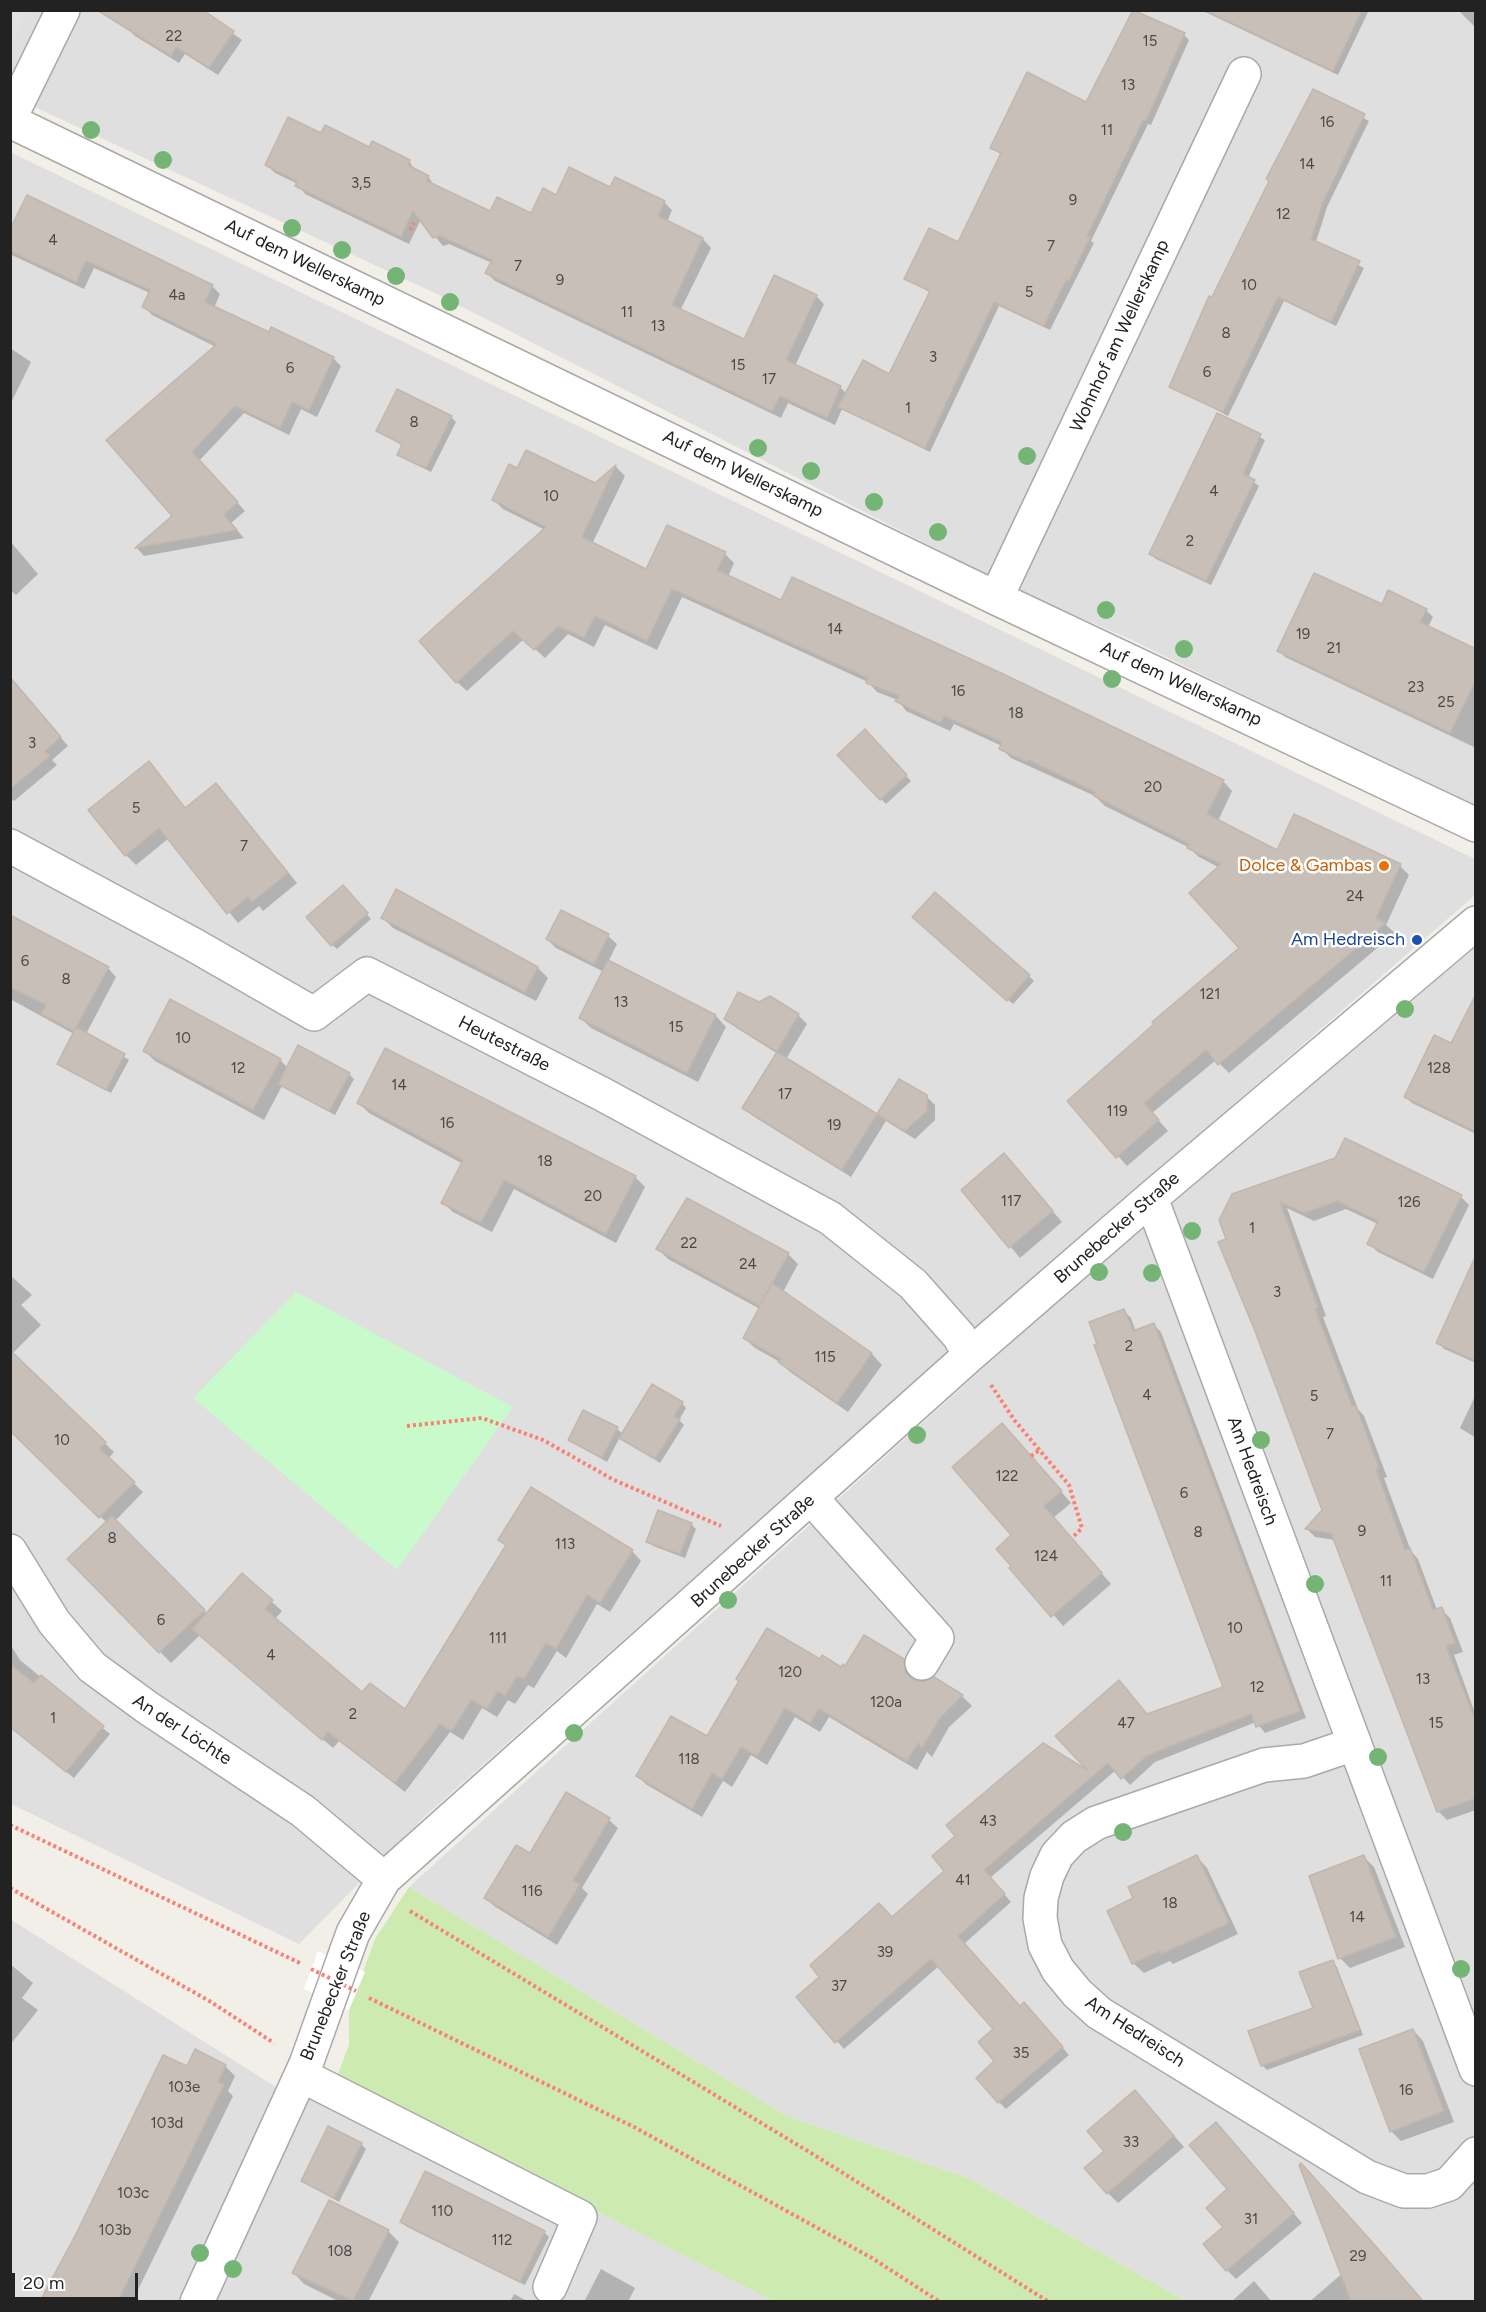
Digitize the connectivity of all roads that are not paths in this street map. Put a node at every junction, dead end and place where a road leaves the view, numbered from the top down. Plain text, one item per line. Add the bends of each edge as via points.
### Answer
1 (63, 10) edge
2 (1244, 74) dead end
3 (10, 120) edge
4 (996, 598) junction
5 (1476, 825) edge
6 (10, 846) edge
7 (1476, 923) edge
8 (1151, 1198) junction
9 (970, 1355) junction
10 (812, 1499) junction
11 (10, 1551) edge
12 (922, 1663) dead end
13 (1354, 1744) junction
14 (380, 1884) junction
15 (303, 2069) junction
16 (1476, 2069) edge
17 (1476, 2154) edge
18 (550, 2287) dead end
19 (197, 2301) edge

1 - 3 street
2 - 4 street, Wohnhof am Wellerskamp
3 - 4 street, Auf dem Wellerskamp
4 - 5 street, Auf dem Wellerskamp
6 - 9 street, Heutestraße via 314,1014 367,974 602,1094 830,1218 913,1284 959,1336
7 - 8 street, Brunebecker Straße
8 - 9 street, Brunebecker Straße
8 - 13 street, Am Hedreisch
9 - 10 street, Brunebecker Straße
10 - 12 street via 937,1638
10 - 14 street, Brunebecker Straße
11 - 14 street, An der Löchte via 54,1622 93,1667 303,1811
13 - 16 street, Am Hedreisch
13 - 17 street, Am Hedreisch via 1304,1761 1264,1765 1096,1823 1074,1837 1057,1855 1041,1898 1045,1945 1058,1970 1099,2013 1367,2177 1404,2191 1428,2191 1449,2184
14 - 15 street, Brunebecker Straße via 353,1933
15 - 18 street via 580,2217
15 - 19 street, Brunebecker Straße

